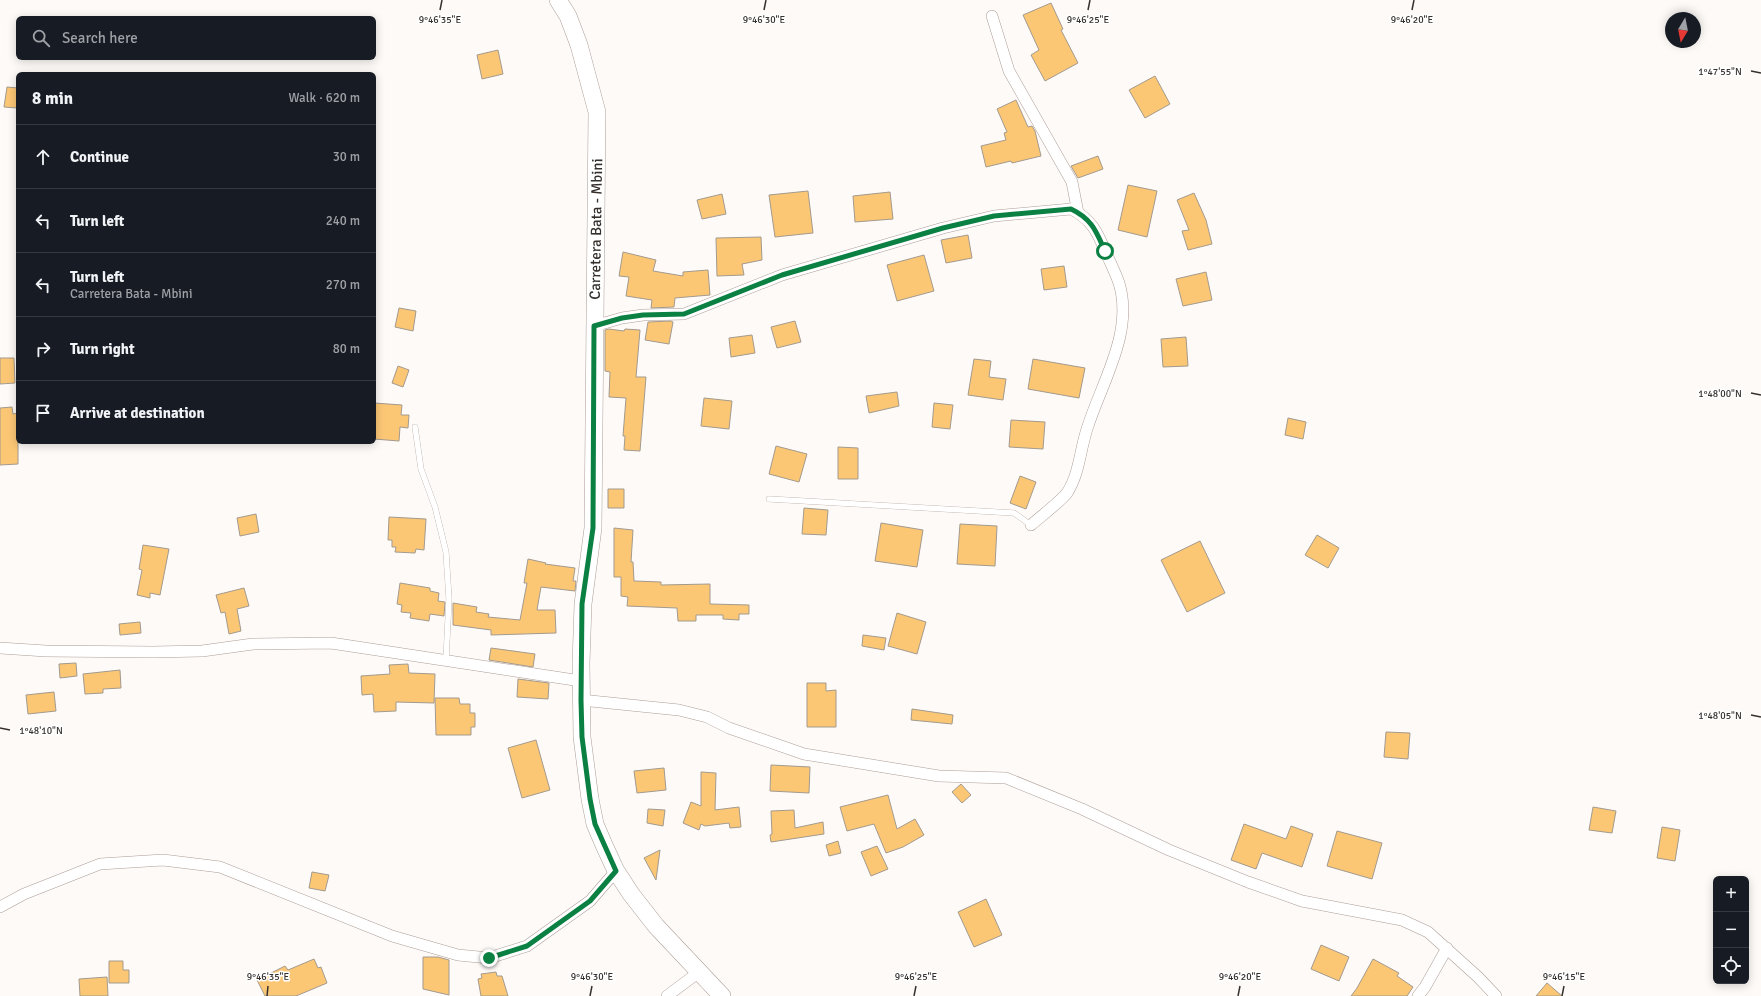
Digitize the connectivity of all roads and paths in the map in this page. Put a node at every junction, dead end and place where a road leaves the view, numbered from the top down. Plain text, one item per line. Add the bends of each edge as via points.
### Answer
1 (558, 0) edge
2 (992, 16) dead end
3 (1078, 213) junction
4 (594, 326) junction
5 (415, 427) dead end
6 (770, 499) dead end
7 (1031, 525) joint
8 (0, 648) edge
9 (446, 660) junction
10 (581, 681) junction
11 (581, 700) junction
12 (616, 871) junction
13 (0, 907) edge
14 (1447, 948) junction
15 (699, 972) junction
16 (667, 996) edge
17 (722, 996) edge
18 (1418, 996) edge
19 (1496, 996) edge

1 - 4 main road, Carretera Bata - Mbini via 568,16 579,44 597,112
2 - 3 street via 1009,71 1072,182
3 - 4 street via 1064,209 994,216 943,228 782,275 684,314 643,315
3 - 7 street via 1094,227 1105,251 1119,284 1123,316 1115,357 1088,426 1079,466 1066,493
4 - 10 main road, Carretera Bata - Mbini via 593,528 582,604
5 - 9 lane via 421,469 435,507 446,552 449,599
6 - 7 lane via 1014,513
8 - 9 street via 153,652 202,651 253,644 331,643
9 - 10 street
10 - 11 main road, Carretera Bata - Mbini
11 - 12 main road, Carretera Bata - Mbini via 582,737 595,824
11 - 14 street via 693,713 804,754 939,776 1006,778 1082,809 1169,850 1295,899 1402,920 1428,932
12 - 13 street via 590,901 527,946 489,958 458,955 392,936 220,866 163,860 100,864 24,894
12 - 15 main road, Carretera Bata - Mbini via 656,926
14 - 18 street
14 - 19 street
15 - 16 street
15 - 17 main road, Carretera Bata - Mbini

